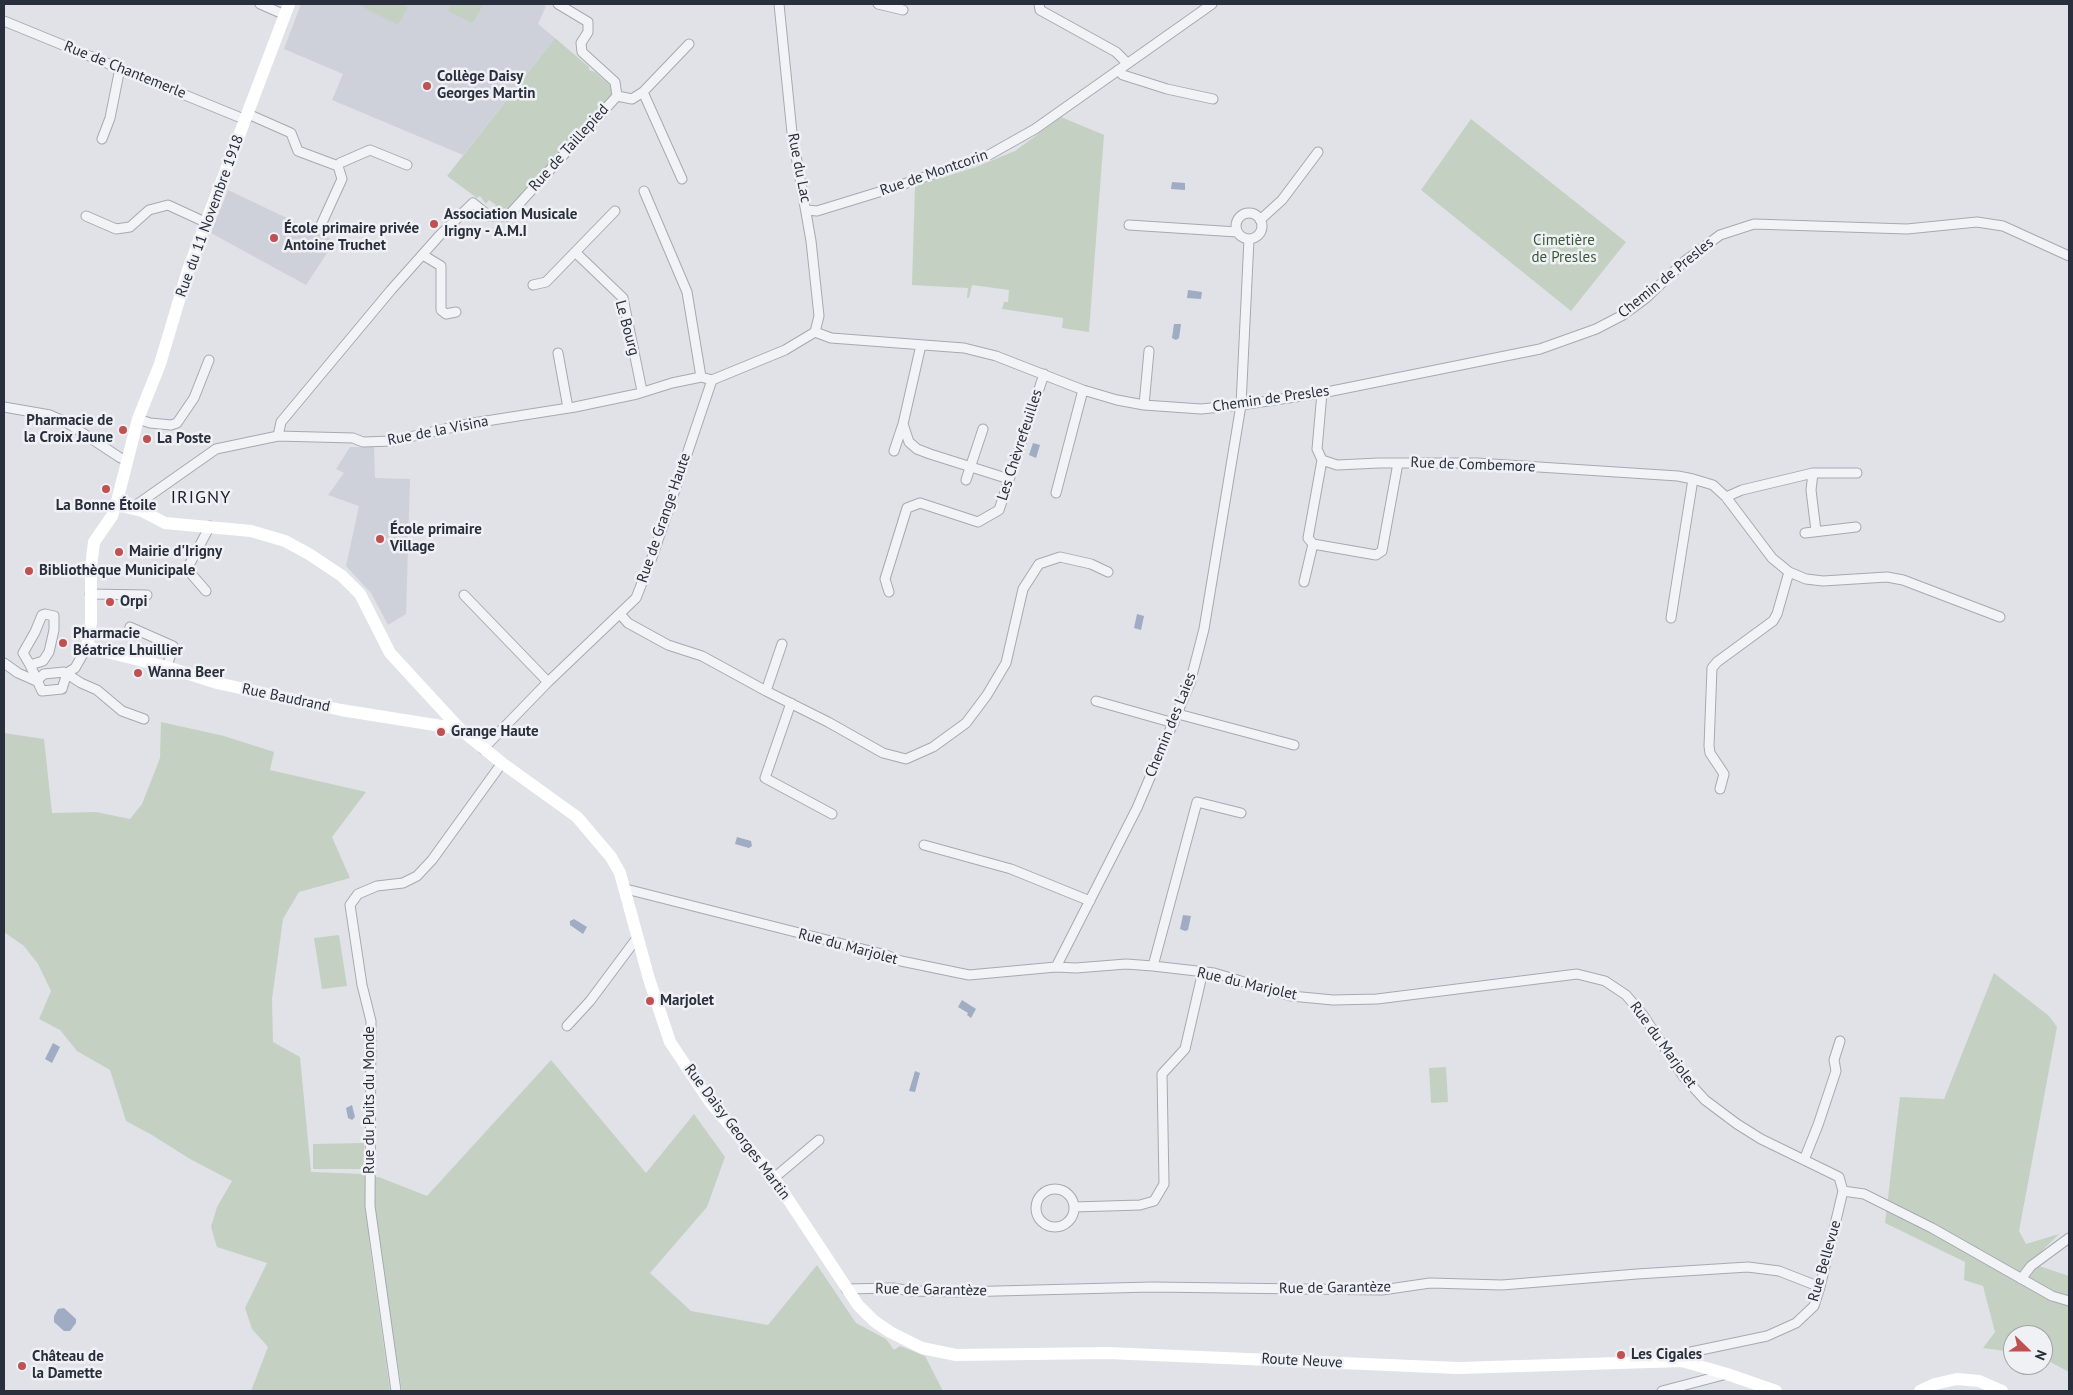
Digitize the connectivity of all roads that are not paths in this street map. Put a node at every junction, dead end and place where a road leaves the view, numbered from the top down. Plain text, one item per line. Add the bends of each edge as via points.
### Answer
1 (260, 4) edge
2 (558, 4) edge
3 (779, 4) edge
4 (878, 4) edge
5 (1038, 4) edge
6 (1212, 4) edge
7 (287, 9) edge
8 (903, 10) dead end
9 (4, 21) edge
10 (689, 44) dead end
11 (1127, 64) junction
12 (120, 68) junction
13 (1118, 70) junction
14 (643, 92) junction
15 (617, 96) junction
16 (1214, 99) dead end
17 (247, 117) junction
18 (102, 139) dead end
19 (1318, 152) dead end
20 (407, 165) dead end
21 (338, 166) junction
22 (682, 179) dead end
23 (644, 191) dead end
24 (806, 210) junction
25 (615, 211) dead end
26 (86, 216) dead end
27 (1260, 220) junction
28 (205, 222) junction
29 (321, 225) dead end
30 (1129, 225) dead end
31 (1237, 232) junction
32 (1249, 239) junction
33 (575, 252) junction
34 (423, 255) junction
35 (2069, 256) edge
36 (533, 286) dead end
37 (456, 312) dead end
38 (815, 332) junction
39 (921, 345) junction
40 (1149, 351) dead end
41 (558, 353) dead end
42 (209, 360) dead end
43 (1044, 374) junction
44 (701, 377) junction
45 (712, 380) junction
46 (1083, 390) junction
47 (642, 391) junction
48 (1322, 393) junction
49 (1144, 405) junction
50 (1241, 405) junction
51 (568, 408) junction
52 (4, 410) edge
53 (138, 419) junction
54 (903, 424) junction
55 (983, 429) dead end
56 (278, 436) junction
57 (894, 452) dead end
58 (1322, 460) junction
59 (128, 461) junction
60 (1398, 463) junction
61 (970, 467) junction
62 (1857, 472) dead end
63 (1813, 473) junction
64 (1010, 479) junction
65 (1693, 479) junction
66 (966, 480) dead end
67 (1056, 493) dead end
68 (1726, 496) junction
69 (116, 505) junction
70 (132, 508) junction
71 (210, 526) junction
72 (1856, 527) dead end
73 (1816, 531) junction
74 (1805, 533) dead end
75 (1313, 544) junction
76 (1108, 572) dead end
77 (1789, 572) junction
78 (1304, 582) dead end
79 (206, 591) dead end
80 (889, 592) dead end
81 (90, 594) junction
82 (147, 595) dead end
83 (464, 595) dead end
84 (620, 614) junction
85 (2000, 617) dead end
86 (1671, 618) dead end
87 (130, 627) dead end
88 (782, 644) dead end
89 (86, 647) junction
90 (4, 663) edge
91 (30, 665) junction
92 (167, 667) junction
93 (67, 673) junction
94 (36, 681) junction
95 (548, 682) junction
96 (766, 692) junction
97 (1096, 701) dead end
98 (791, 703) junction
99 (438, 706) junction
100 (1176, 718) junction
101 (144, 719) dead end
102 (422, 724) junction
103 (460, 729) junction
104 (1294, 745) dead end
105 (483, 749) junction
106 (502, 763) junction
107 (1720, 789) dead end
108 (1241, 813) dead end
109 (832, 814) dead end
110 (924, 845) dead end
111 (626, 889) junction
112 (1090, 901) junction
113 (637, 938) junction
114 (1153, 966) junction
115 (1056, 967) junction
116 (1203, 972) junction
117 (567, 1026) dead end
118 (1840, 1041) dead end
119 (819, 1140) dead end
120 (1804, 1160) junction
121 (774, 1178) junction
122 (1843, 1191) junction
123 (1074, 1207) junction
124 (2069, 1238) edge
125 (2021, 1278) junction
126 (1820, 1287) junction
127 (846, 1289) junction
128 (2069, 1301) edge
129 (1682, 1361) junction
130 (1727, 1374) junction
131 (396, 1391) edge
132 (1662, 1391) edge
133 (1776, 1391) edge
134 (1920, 1391) edge
135 (2002, 1391) edge

1 - 7 street, Rue du 11 Novembre 1918
2 - 15 street, Rue de Taillepied via 588,22 582,52 615,82
3 - 24 street, Rue du Lac via 789,114
4 - 8 street
5 - 11 street via 1040,10 1116,52
6 - 11 street, Rue de Montcorin
7 - 17 street, Rue du 11 Novembre 1918
9 - 12 street, Rue de Chantemerle
10 - 14 street
11 - 13 street, Rue de Montcorin
12 - 17 street, Rue de Chantemerle
12 - 18 street via 110,118
13 - 16 street via 1123,75 1167,89
13 - 24 street, Rue de Montcorin via 1034,129 987,156 817,211
14 - 15 street via 632,99
14 - 22 street
15 - 34 street, Rue de Taillepied via 508,216 490,216 473,203
17 - 21 street, Rue de Chantemerle via 290,133 298,151
17 - 28 street, Rue du 11 Novembre 1918
19 - 27 street via 1282,200
20 - 21 street via 370,150
21 - 29 street via 342,179
23 - 44 street via 687,292
24 - 38 street, Rue du Lac via 819,316
25 - 33 street
26 - 28 street via 116,229 130,227 149,210 168,205
27 - 31 street via 1255,214 1243,214 1237,220
27 - 32 street via 1260,232
28 - 53 street, Rue du 11 Novembre 1918 via 160,364
30 - 31 street
31 - 32 street
32 - 50 street, Chemin des Laies
33 - 36 street via 546,282
33 - 47 street, Le Bourg via 623,298
34 - 37 street via 441,266 441,310 446,314
34 - 56 street, Rue de Taillepied via 280,422
35 - 48 street, Chemin de Presles via 2004,226 1977,222 1907,229 1754,224 1720,235 1685,261 1646,298 1596,329 1540,350
38 - 39 street, Chemin de Presles via 831,338
38 - 45 street via 785,350
39 - 43 street, Chemin de Presles via 964,348
39 - 54 street
40 - 49 street
41 - 51 street
42 - 53 street via 194,398 177,423 150,423
43 - 46 street, Chemin de Presles
43 - 64 street, Les Chèvrefeuilles
44 - 45 street, Rue de la Visina
44 - 47 street, Rue de la Visina
45 - 84 street, Rue de Grange Haute via 653,556 636,598
46 - 49 street, Chemin de Presles
46 - 67 street
47 - 51 street, Rue de la Visina
48 - 50 street, Chemin de Presles
48 - 58 street via 1317,449
49 - 50 street, Chemin de Presles via 1201,409
50 - 100 street, Chemin des Laies via 1204,629 1190,682
51 - 56 street, Rue de la Visina via 467,424 392,441
52 - 59 street via 50,416 72,425
53 - 59 street, Rue du 11 Novembre 1918
54 - 57 street
54 - 61 street via 909,442 916,449
55 - 61 street
56 - 70 street, Rue de la Visina via 216,449
58 - 60 street, Rue de Combemore via 1337,465
58 - 75 street via 1308,538
59 - 69 street, Rue du 11 Novembre 1918
60 - 65 street, Rue de Combemore via 1477,463
60 - 75 street via 1382,551 1376,555
61 - 64 street
61 - 66 street
62 - 63 street
63 - 68 street
63 - 73 street via 1811,490
64 - 80 street, Les Chèvrefeuilles via 999,510 978,522 920,503 907,508 885,579
65 - 68 street, Rue de Combemore via 1713,485
65 - 86 street
68 - 77 street, Rue de Combemore via 1772,558
69 - 70 street, Rue Daisy Georges Martin
69 - 81 street, Rue du 11 Novembre 1918 via 94,542
70 - 71 street, Rue Daisy Georges Martin via 165,524
71 - 79 street via 187,569
71 - 99 street, Rue Daisy Georges Martin via 251,531 285,541 342,576 360,594 390,653
72 - 73 street
73 - 74 street
75 - 78 street
76 - 98 street via 1091,564 1060,557 1039,564 1023,589 1006,663 987,695 966,723 933,747 906,759 883,753
77 - 85 street, Rue de Combemore via 1823,581 1887,577 1903,580
77 - 107 street via 1773,621 1712,668 1709,746 1724,774
81 - 82 street
81 - 89 street, Rue du 11 Novembre 1918 via 91,622
83 - 95 street
84 - 95 street, Rue de Grange Haute
84 - 96 street via 628,623 668,645 702,656
87 - 92 street via 173,646
88 - 96 street
89 - 92 street, Rue Baudrand
89 - 93 street via 75,668
90 - 94 street
91 - 91 street via 42,661 49,652 54,616 42,615 23,653
91 - 94 street
92 - 102 street, Rue Baudrand via 227,686
93 - 94 street via 44,674
93 - 94 street via 62,689 42,691
93 - 101 street via 97,690 122,711
95 - 105 street, Rue de Grange Haute
96 - 98 street
97 - 100 street
98 - 109 street via 764,778
99 - 102 street
99 - 103 street, Rue Daisy Georges Martin
100 - 104 street
100 - 112 street, Chemin des Laies via 1137,808
102 - 103 street, Rue Baudrand
103 - 105 street, Rue Daisy Georges Martin
105 - 106 street, Rue Daisy Georges Martin
106 - 111 street, Rue Daisy Georges Martin via 577,817 611,857
106 - 131 street, Rue du Puits du Monde via 417,876 358,894 350,905 371,1021 370,1206
108 - 114 street via 1197,802
110 - 112 street via 1011,869
111 - 113 street, Rue Daisy Georges Martin
111 - 115 street, Rue du Marjolet via 901,961 963,974
112 - 115 street, Chemin des Laies
113 - 117 street
113 - 121 street, Rue Daisy Georges Martin via 670,1042 710,1102
114 - 115 street, Rue du Marjolet
114 - 116 street, Rue du Marjolet
116 - 120 street, Rue du Marjolet via 1291,996 1333,1000 1377,999 1577,974 1605,981 1626,995 1643,1015 1682,1076 1705,1100 1761,1140
116 - 123 street via 1185,1049 1162,1074 1164,1184 1154,1201 1140,1205
118 - 120 street via 1834,1060 1836,1071
119 - 121 street
120 - 122 street, Rue du Marjolet via 1839,1177
121 - 127 street, Rue Daisy Georges Martin
122 - 125 street via 1864,1194
122 - 126 street, Rue Bellevue
123 - 123 street via 1069,1195 1051,1189 1042,1194 1036,1208 1044,1223 1054,1227 1066,1224
124 - 125 street via 2031,1266
125 - 128 street via 2052,1296
126 - 127 street, Rue de Garantèze via 1780,1272 1748,1267 1502,1284 1430,1283 1382,1290 1141,1287 959,1292
126 - 129 street, Rue Bellevue via 1814,1306 1796,1323 1767,1336 1690,1352
127 - 129 street, Route Neuve via 874,1322 906,1341 944,1354 1107,1354 1458,1368
129 - 130 street, Route Neuve
130 - 132 street
130 - 133 street, Route Neuve
134 - 135 street via 1957,1379 1979,1381

